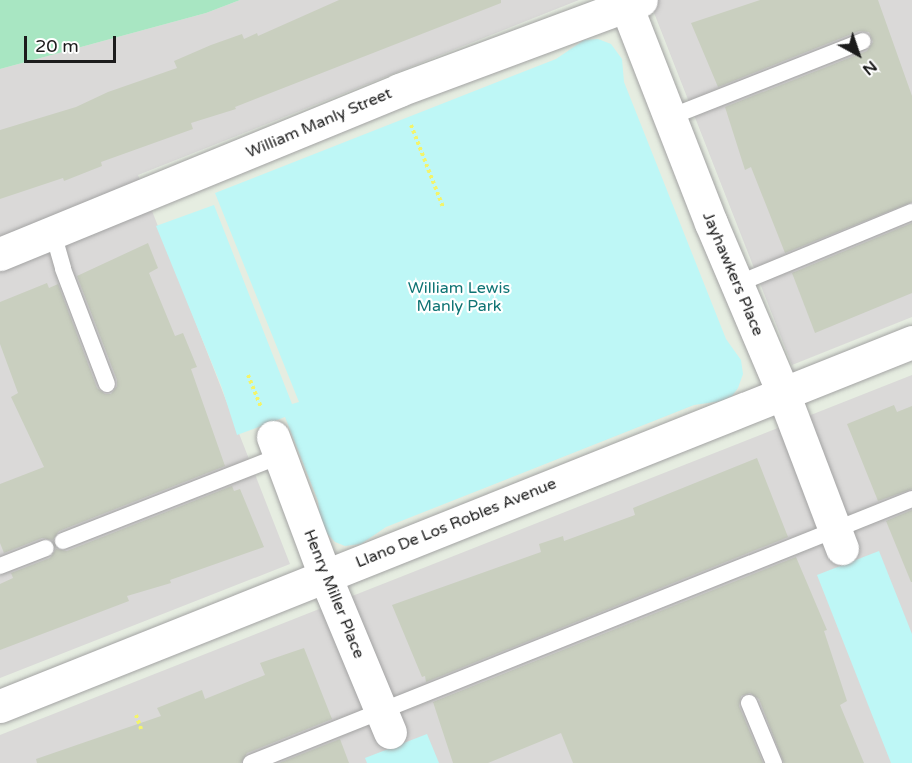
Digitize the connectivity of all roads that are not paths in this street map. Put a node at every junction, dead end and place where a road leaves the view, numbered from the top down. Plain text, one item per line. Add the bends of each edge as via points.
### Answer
1 (631, 2) edge
2 (863, 41) dead end
3 (670, 117) junction
4 (912, 212) edge
5 (53, 233) junction
6 (0, 254) edge
7 (737, 284) junction
8 (912, 342) edge
9 (107, 384) dead end
10 (783, 393) junction
11 (272, 435) joint
12 (912, 499) edge
13 (839, 539) junction
14 (63, 541) dead end
15 (46, 548) dead end
16 (0, 566) edge
17 (325, 576) junction
18 (749, 703) dead end
19 (0, 706) edge
20 (387, 722) junction
21 (251, 763) edge
22 (774, 763) edge

1 - 3 street, Jayhawkers Place
1 - 5 street, William Manly Street via 399,90
2 - 3 lane
3 - 7 street, Jayhawkers Place
4 - 7 lane
5 - 6 street, William Manly Street
5 - 9 lane
7 - 10 street, Jayhawkers Place
8 - 10 street, Llano De Los Robles Avenue
10 - 13 street, Jayhawkers Place
10 - 17 street, Llano De Los Robles Avenue
11 - 14 lane
11 - 17 street, Henry Miller Place
12 - 13 lane
13 - 20 lane
15 - 16 lane
17 - 19 street, Llano De Los Robles Avenue
17 - 20 street, Henry Miller Place
18 - 22 lane
20 - 21 lane

